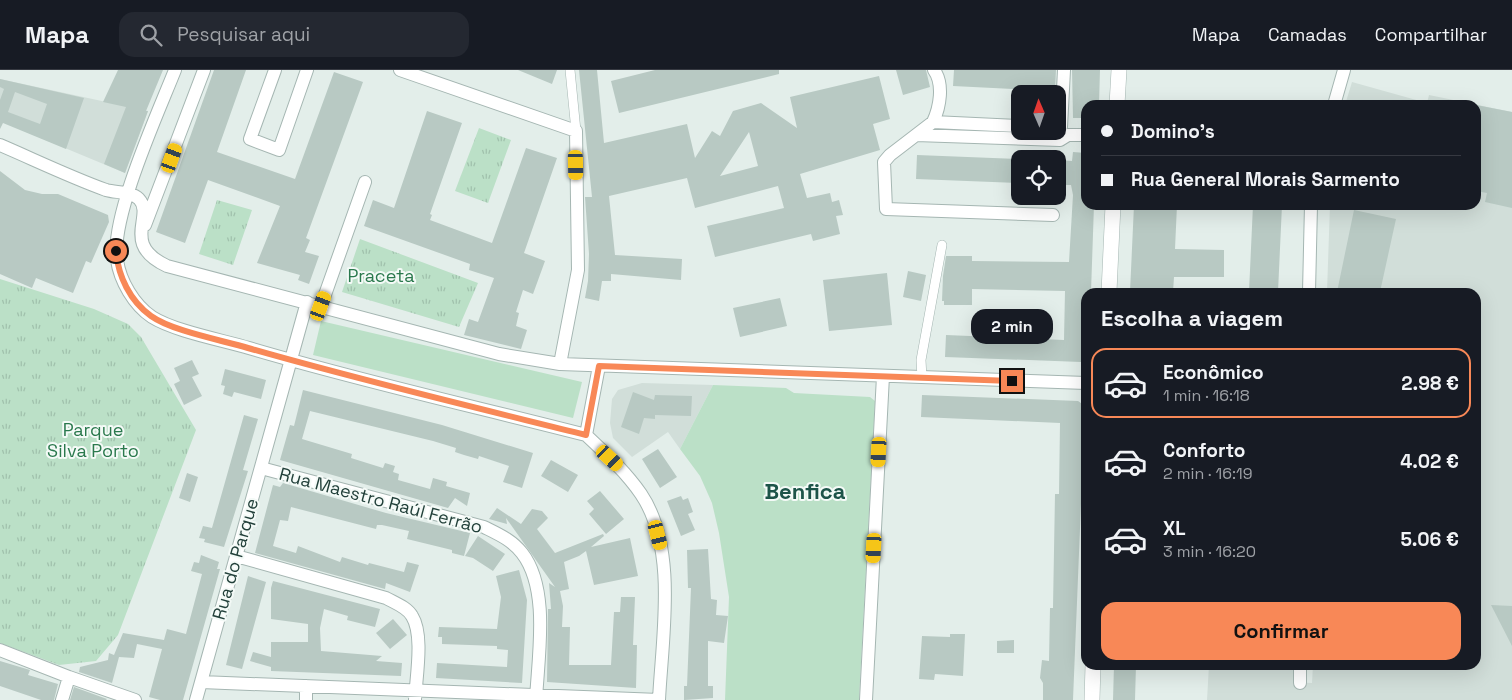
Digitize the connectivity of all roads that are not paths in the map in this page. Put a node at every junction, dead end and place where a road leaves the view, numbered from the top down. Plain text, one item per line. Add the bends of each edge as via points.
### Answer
1 (174, 70) edge
2 (204, 70) edge
3 (275, 70) edge
4 (307, 70) edge
5 (400, 70) edge
6 (570, 70) edge
7 (934, 70) edge
8 (1064, 70) edge
9 (1118, 70) edge
10 (1344, 70) edge
11 (1064, 85) edge
12 (1117, 100) edge
13 (1335, 100) edge
14 (933, 122) junction
15 (1011, 126) edge
16 (576, 131) junction
17 (1066, 131) edge
18 (1081, 134) edge
19 (916, 135) junction
20 (1011, 138) edge
21 (0, 145) edge
22 (365, 182) dead end
23 (129, 194) junction
24 (1113, 210) edge
25 (1311, 210) edge
26 (1053, 215) dead end
27 (142, 232) junction
28 (942, 245) dead end
29 (1109, 288) edge
30 (1309, 288) edge
31 (307, 302) junction
32 (321, 306) junction
33 (291, 360) junction
34 (560, 364) junction
35 (599, 366) junction
36 (883, 376) junction
37 (922, 378) junction
38 (1081, 383) edge
39 (586, 435) junction
40 (261, 468) junction
41 (236, 556) junction
42 (0, 650) edge
43 (1093, 670) edge
44 (1300, 670) edge
45 (69, 678) junction
46 (201, 682) junction
47 (1300, 683) dead end
48 (306, 686) junction
49 (415, 695) edge
50 (536, 697) edge
51 (62, 700) edge
52 (135, 700) edge
53 (196, 700) edge
54 (306, 700) edge
55 (659, 700) edge
56 (866, 700) edge
57 (1092, 700) edge

1 - 23 street
2 - 27 street
3 - 4 street via 250,139 279,150
5 - 16 street
6 - 16 street
7 - 14 street via 940,86
8 - 11 street
9 - 12 street
10 - 13 street
14 - 15 street
14 - 19 street
16 - 34 street via 578,270
17 - 18 street
19 - 20 street
19 - 26 street via 884,162 886,209
21 - 23 street via 108,190
22 - 32 street
23 - 27 street via 138,198 142,206
23 - 33 street via 119,223 116,251 120,273 142,309 161,322
24 - 29 street
25 - 30 street
27 - 31 street via 145,250 167,266
28 - 37 street via 921,360
31 - 32 street
31 - 33 street, Rua do Parque
32 - 34 street via 500,354
33 - 39 street
33 - 40 street, Rua do Parque
34 - 35 street
35 - 36 street
35 - 39 street
36 - 37 street
36 - 56 street
37 - 38 street
39 - 55 street via 622,469 642,495 655,524 663,566 664,598
40 - 41 street, Rua do Parque
40 - 50 street, Rua Maestro Raúl Ferrão via 484,527 507,538 522,552 532,568 539,595
41 - 46 street, Rua do Parque
41 - 49 street via 386,598 400,605 411,615 418,633
42 - 45 street
43 - 57 street
44 - 47 street
45 - 51 street
45 - 52 street
46 - 48 street
46 - 53 street, Rua do Parque
48 - 49 street
48 - 54 street
49 - 50 street
50 - 55 street

